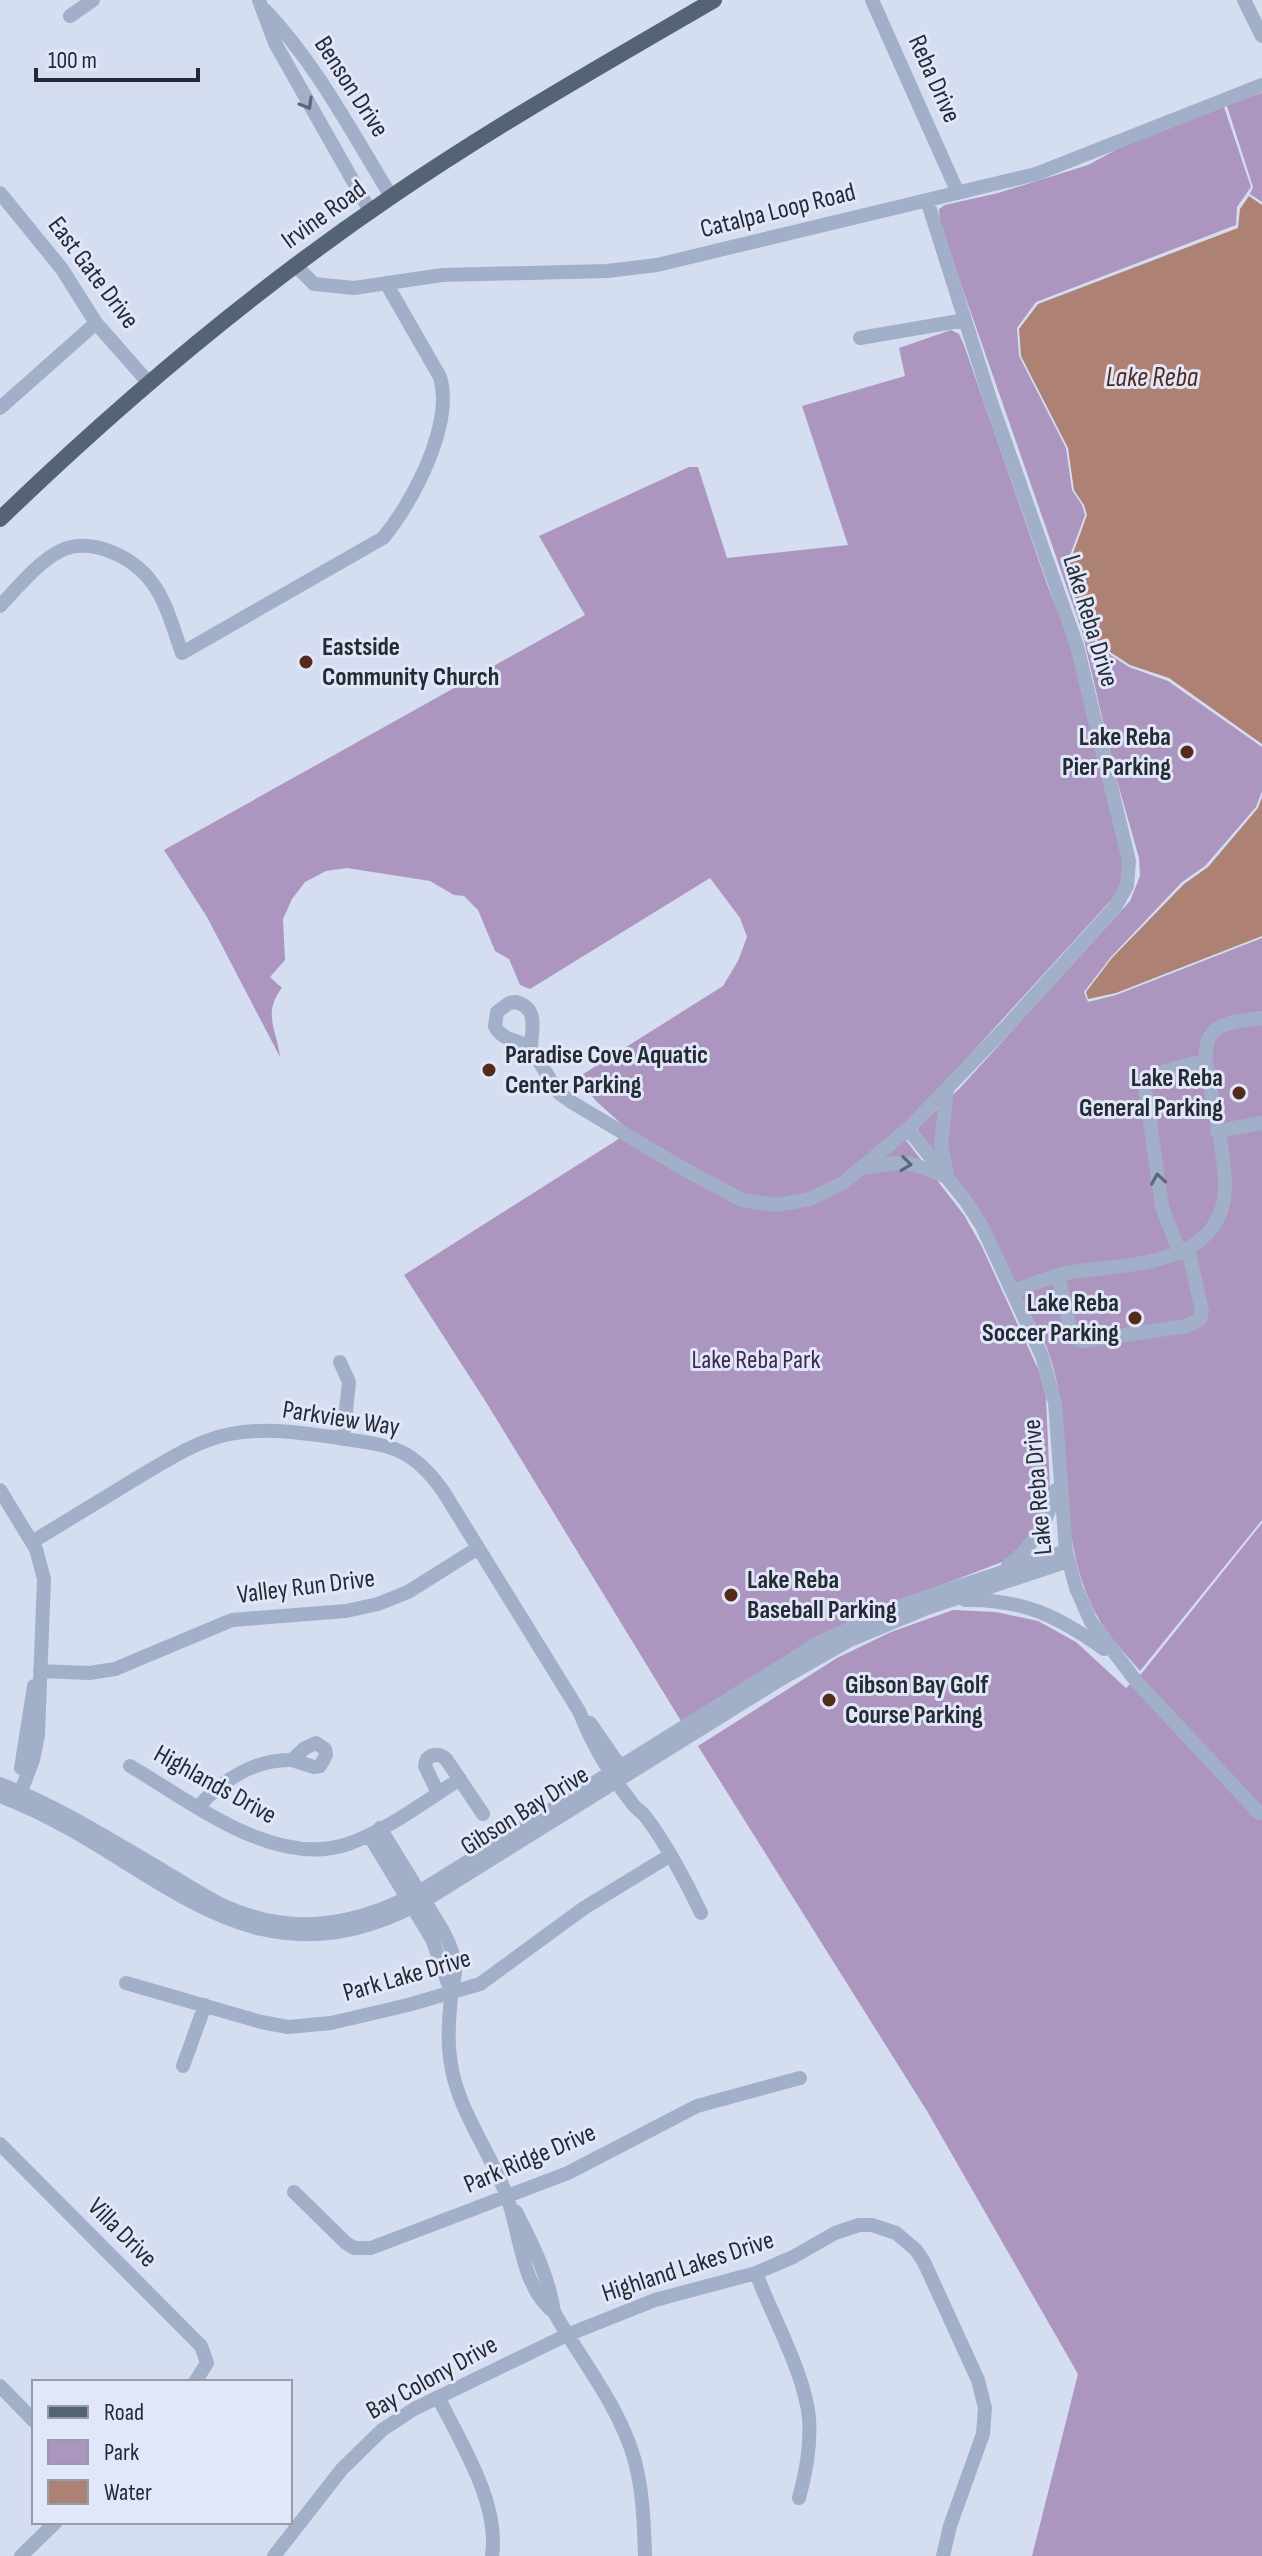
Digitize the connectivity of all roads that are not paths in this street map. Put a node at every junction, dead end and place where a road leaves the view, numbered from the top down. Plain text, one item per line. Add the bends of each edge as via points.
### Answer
1 (93, 0) edge
2 (714, 0) edge
3 (872, 0) edge
4 (1244, 0) edge
5 (261, 4) edge
6 (70, 16) dead end
7 (1262, 36) edge
8 (1262, 85) edge
9 (0, 193) edge
10 (958, 193) junction
11 (391, 196) junction
12 (927, 200) junction
13 (370, 211) junction
14 (295, 265) junction
15 (386, 283) junction
16 (965, 320) junction
17 (96, 323) junction
18 (860, 338) dead end
19 (148, 382) junction
20 (0, 408) edge
21 (0, 519) edge
22 (0, 606) edge
23 (1262, 1018) edge
24 (531, 1049) dead end
25 (1206, 1061) junction
26 (947, 1090) junction
27 (1262, 1123) edge
28 (908, 1129) junction
29 (1217, 1131) junction
30 (862, 1169) junction
31 (948, 1178) junction
32 (1184, 1251) junction
33 (1058, 1275) junction
34 (1014, 1291) junction
35 (340, 1362) dead end
36 (343, 1439) junction
37 (1060, 1479) junction
38 (0, 1490) edge
39 (32, 1542) junction
40 (478, 1548) junction
41 (1067, 1556) junction
42 (995, 1573) junction
43 (949, 1601) junction
44 (847, 1635) junction
45 (1116, 1657) junction
46 (40, 1671) junction
47 (292, 1760) dead end
48 (130, 1766) dead end
49 (619, 1774) junction
50 (460, 1779) junction
51 (438, 1793) junction
52 (10, 1794) edge
53 (199, 1806) junction
54 (1259, 1813) dead end
55 (483, 1814) dead end
56 (374, 1831) junction
57 (669, 1856) junction
58 (417, 1899) junction
59 (701, 1913) dead end
60 (126, 1983) dead end
61 (451, 1994) junction
62 (205, 2005) junction
63 (183, 2066) dead end
64 (800, 2078) dead end
65 (0, 2144) edge
66 (294, 2192) dead end
67 (507, 2197) junction
68 (756, 2273) junction
69 (567, 2335) junction
70 (197, 2380) edge
71 (0, 2386) edge
72 (438, 2397) junction
73 (32, 2419) edge
74 (799, 2498) dead end
75 (54, 2524) edge
76 (21, 2556) edge
77 (274, 2556) edge
78 (492, 2556) edge
79 (645, 2556) edge
80 (943, 2556) edge

1 - 6 street
2 - 11 main road, Irvine Road
3 - 10 street, Reba Drive
4 - 7 street
5 - 11 street, Benson Drive via 313,70
5 -> 13 street, Benson Drive via 281,56
8 - 10 street, Catalpa Loop Road via 1053,169
9 - 17 street, East Gate Drive via 62,269
10 - 12 street, Catalpa Loop Road
11 - 13 main road, Irvine Road
12 - 15 street, Catalpa Loop Road via 657,265 442,275
12 - 16 street, Lake Reba Drive
13 - 14 main road, Irvine Road
14 - 15 street, Catalpa Loop Road via 314,284 329,287
14 - 19 main road, Irvine Road
15 - 22 street via 444,391 437,435 424,467 383,538 182,653 146,575 114,552 86,544 46,560
16 - 18 street
16 - 26 street, Lake Reba Drive via 1077,646 1130,874 1115,907
17 - 19 street, East Gate Drive
17 - 20 street
19 - 21 main road, Irvine Road
23 - 25 street via 1218,1028 1207,1040
24 - 30 street, Lake Reba Drive via 559,1093 582,1110 742,1200 799,1202
25 - 29 street
32 -> 25 street via 1162,1207 1145,1087 1157,1075
26 - 28 street, Lake Reba Drive
26 - 31 street via 941,1144
27 - 29 street
28 - 30 street, Lake Reba Drive
28 - 31 street, Lake Reba Drive
29 - 32 street via 1223,1202 1209,1231
30 -> 31 street via 897,1161
31 - 34 street, Lake Reba Drive via 982,1226
32 - 33 street
32 - 33 street via 1202,1311 1195,1324 1177,1328 1092,1341 1075,1338
33 - 34 street
34 - 37 street, Lake Reba Drive via 1051,1385
35 - 36 street via 349,1382
36 - 39 street, Parkview Way via 262,1431 216,1437
36 - 40 street, Parkview Way via 410,1455 433,1477
37 - 41 street, Lake Reba Drive
37 - 42 street via 1039,1533
38 - 39 street
39 - 46 street via 44,1579
40 - 46 street, Valley Run Drive via 408,1592 378,1604 232,1620 115,1669
40 - 49 street, Parkview Way via 579,1711 602,1738
41 - 42 street, Gibson Bay Drive
41 - 43 street, Gibson Bay Drive
41 - 45 street, Lake Reba Drive via 1082,1605
42 - 44 street, Gibson Bay Drive via 909,1603
43 - 44 street, Gibson Bay Drive
43 - 45 street via 994,1600 1036,1609
44 - 49 street, Gibson Bay Drive
45 - 54 street, Lake Reba Drive
46 - 52 street via 36,1748
47 - 53 street via 247,1769
48 - 53 street, Highlands Drive
49 - 57 street, Parkview Way
49 - 58 street, Gibson Bay Drive
50 - 51 street, Highlands Drive
50 - 51 street via 442,1755 428,1757 426,1771
50 - 55 street
51 - 56 street, Highlands Drive
52 - 58 street, Gibson Bay Drive via 203,1907 258,1929 294,1936 331,1935 385,1920
53 - 56 street, Highlands Drive via 252,1836 296,1849 337,1847
56 - 58 street
57 - 59 street, Parkview Way
57 - 61 street, Park Lake Drive via 584,1908 489,1978
58 - 61 street via 443,1931 454,1959
60 - 62 street, Park Lake Drive
61 - 62 street, Park Lake Drive via 302,2027 275,2025
61 - 67 street via 453,2078
62 - 63 street
64 - 67 street, Park Ridge Drive via 697,2106 568,2173
65 - 70 street, Villa Drive via 201,2346 207,2358
66 - 67 street, Park Ridge Drive via 346,2243 362,2250
67 - 69 street via 530,2238 534,2266
68 - 69 street, Highland Lakes Drive via 655,2300
68 - 74 street via 807,2405 808,2446
68 - 80 street, Highland Lakes Drive via 859,2225 896,2233 924,2262 978,2380 985,2408 980,2446
69 - 72 street, Bay Colony Drive
69 - 79 street via 629,2445 641,2491
71 - 73 street
72 - 77 street, Bay Colony Drive via 367,2442
72 - 78 street via 486,2498 493,2525
75 - 76 street

